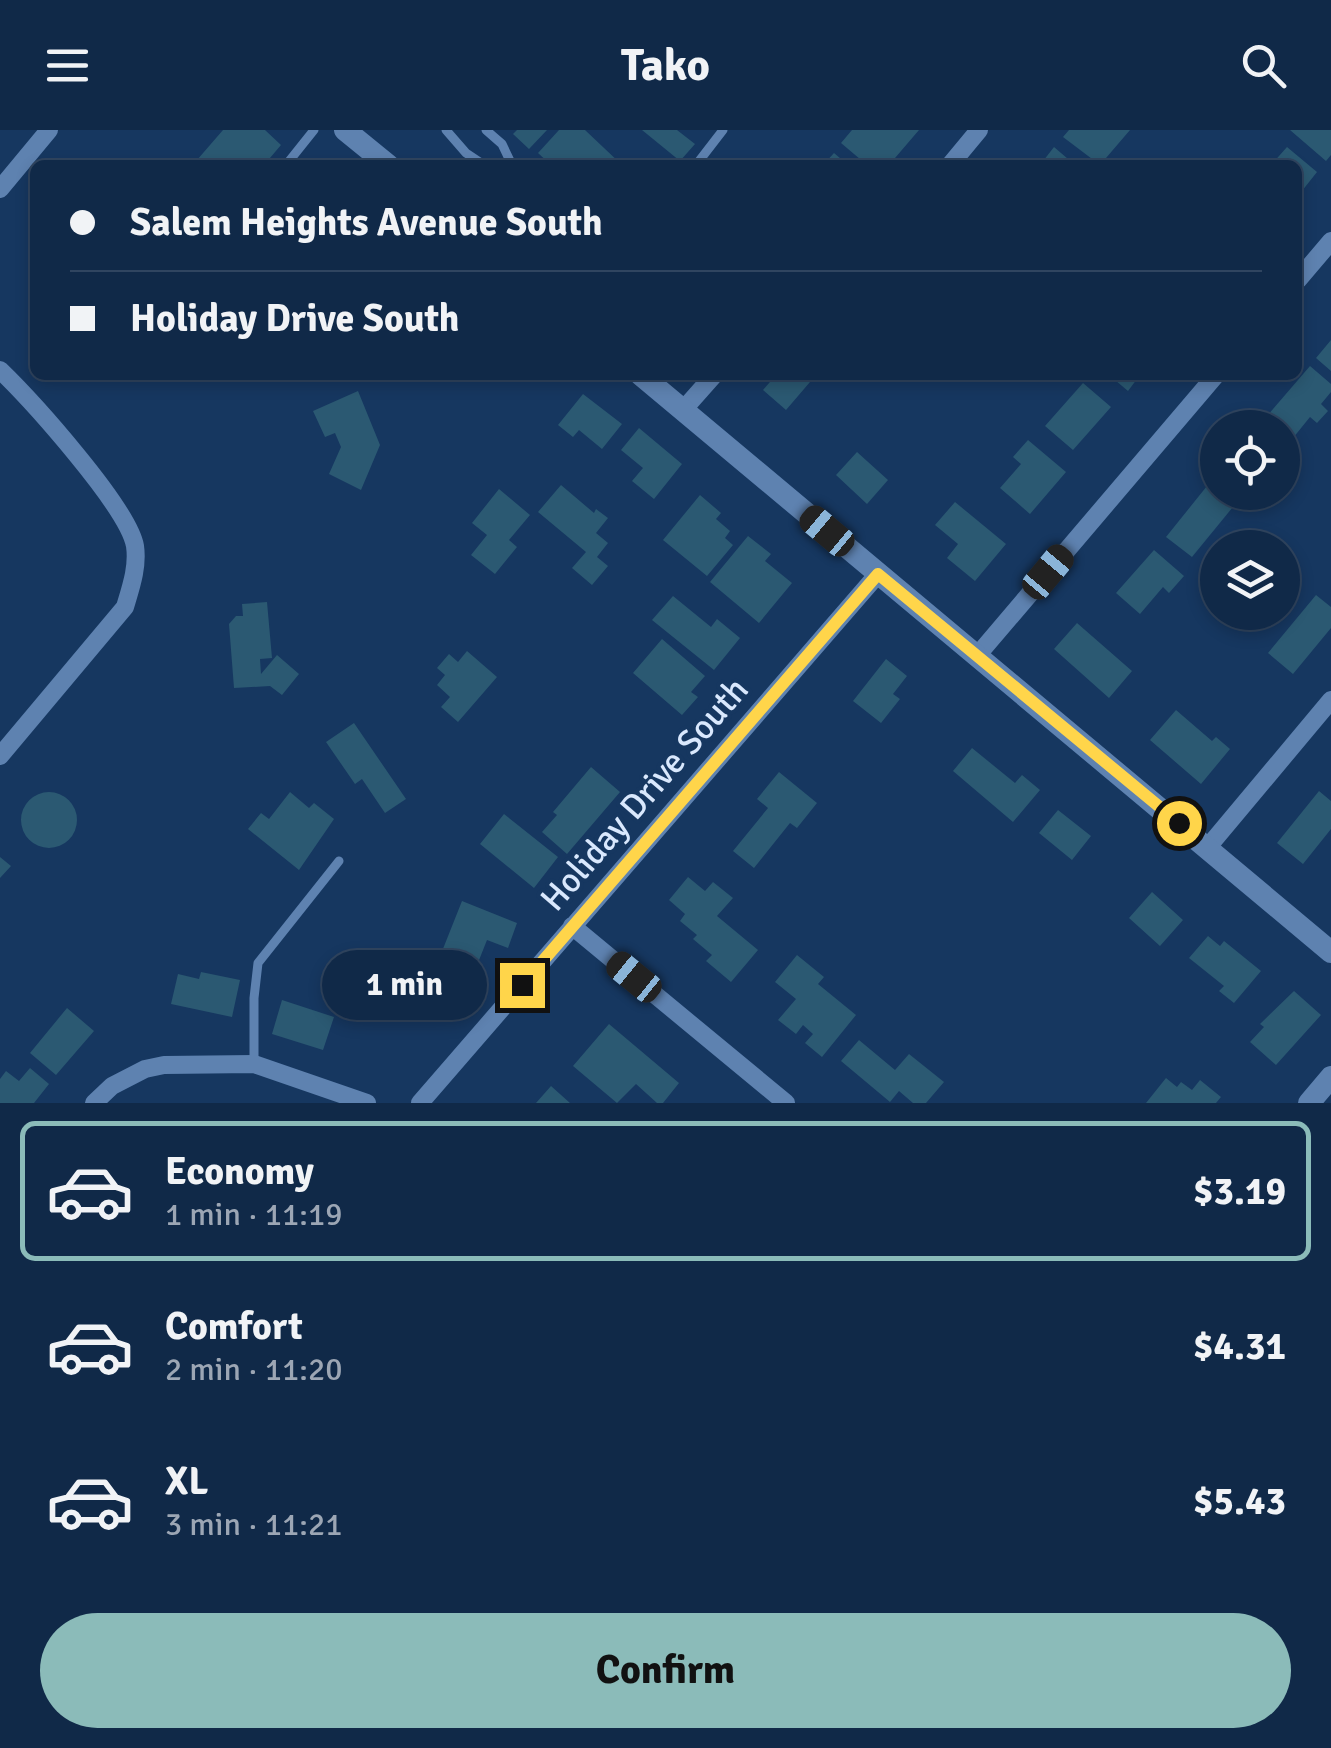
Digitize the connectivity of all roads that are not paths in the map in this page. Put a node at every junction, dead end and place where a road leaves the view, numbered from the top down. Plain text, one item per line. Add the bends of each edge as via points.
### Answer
1 (49, 130) edge
2 (314, 130) edge
3 (345, 130) edge
4 (446, 130) edge
5 (486, 130) edge
6 (723, 130) edge
7 (978, 130) edge
8 (466, 153) junction
9 (290, 160) edge
10 (382, 160) edge
11 (460, 160) edge
12 (476, 160) edge
13 (510, 160) edge
14 (700, 160) edge
15 (954, 160) edge
16 (0, 189) edge
17 (1331, 241) edge
18 (1302, 275) edge
19 (0, 370) edge
20 (647, 380) edge
21 (710, 380) edge
22 (1212, 380) edge
23 (684, 410) junction
24 (878, 574) junction
25 (976, 657) junction
26 (1331, 700) edge
27 (0, 756) edge
28 (1208, 847) junction
29 (339, 861) dead end
30 (572, 926) junction
31 (1331, 952) edge
32 (254, 1064) junction
33 (1331, 1076) edge
34 (94, 1103) edge
35 (367, 1103) edge
36 (420, 1103) edge
37 (786, 1103) edge
38 (1309, 1103) edge

1 - 16 street
2 - 9 lane
3 - 10 street
4 - 8 lane
5 - 13 lane
6 - 14 lane
7 - 15 street
8 - 11 lane
8 - 12 lane
17 - 18 street
19 - 27 street via 117,511 135,544 135,560 124,606
20 - 23 street
21 - 23 street
22 - 25 street
23 - 24 street
24 - 25 street
24 - 30 street, Holiday Drive South
25 - 28 street
26 - 28 street
28 - 31 street
29 - 32 lane via 258,963
30 - 36 street, Holiday Drive South
30 - 37 street
32 - 34 street via 144,1069
32 - 35 street
33 - 38 street

